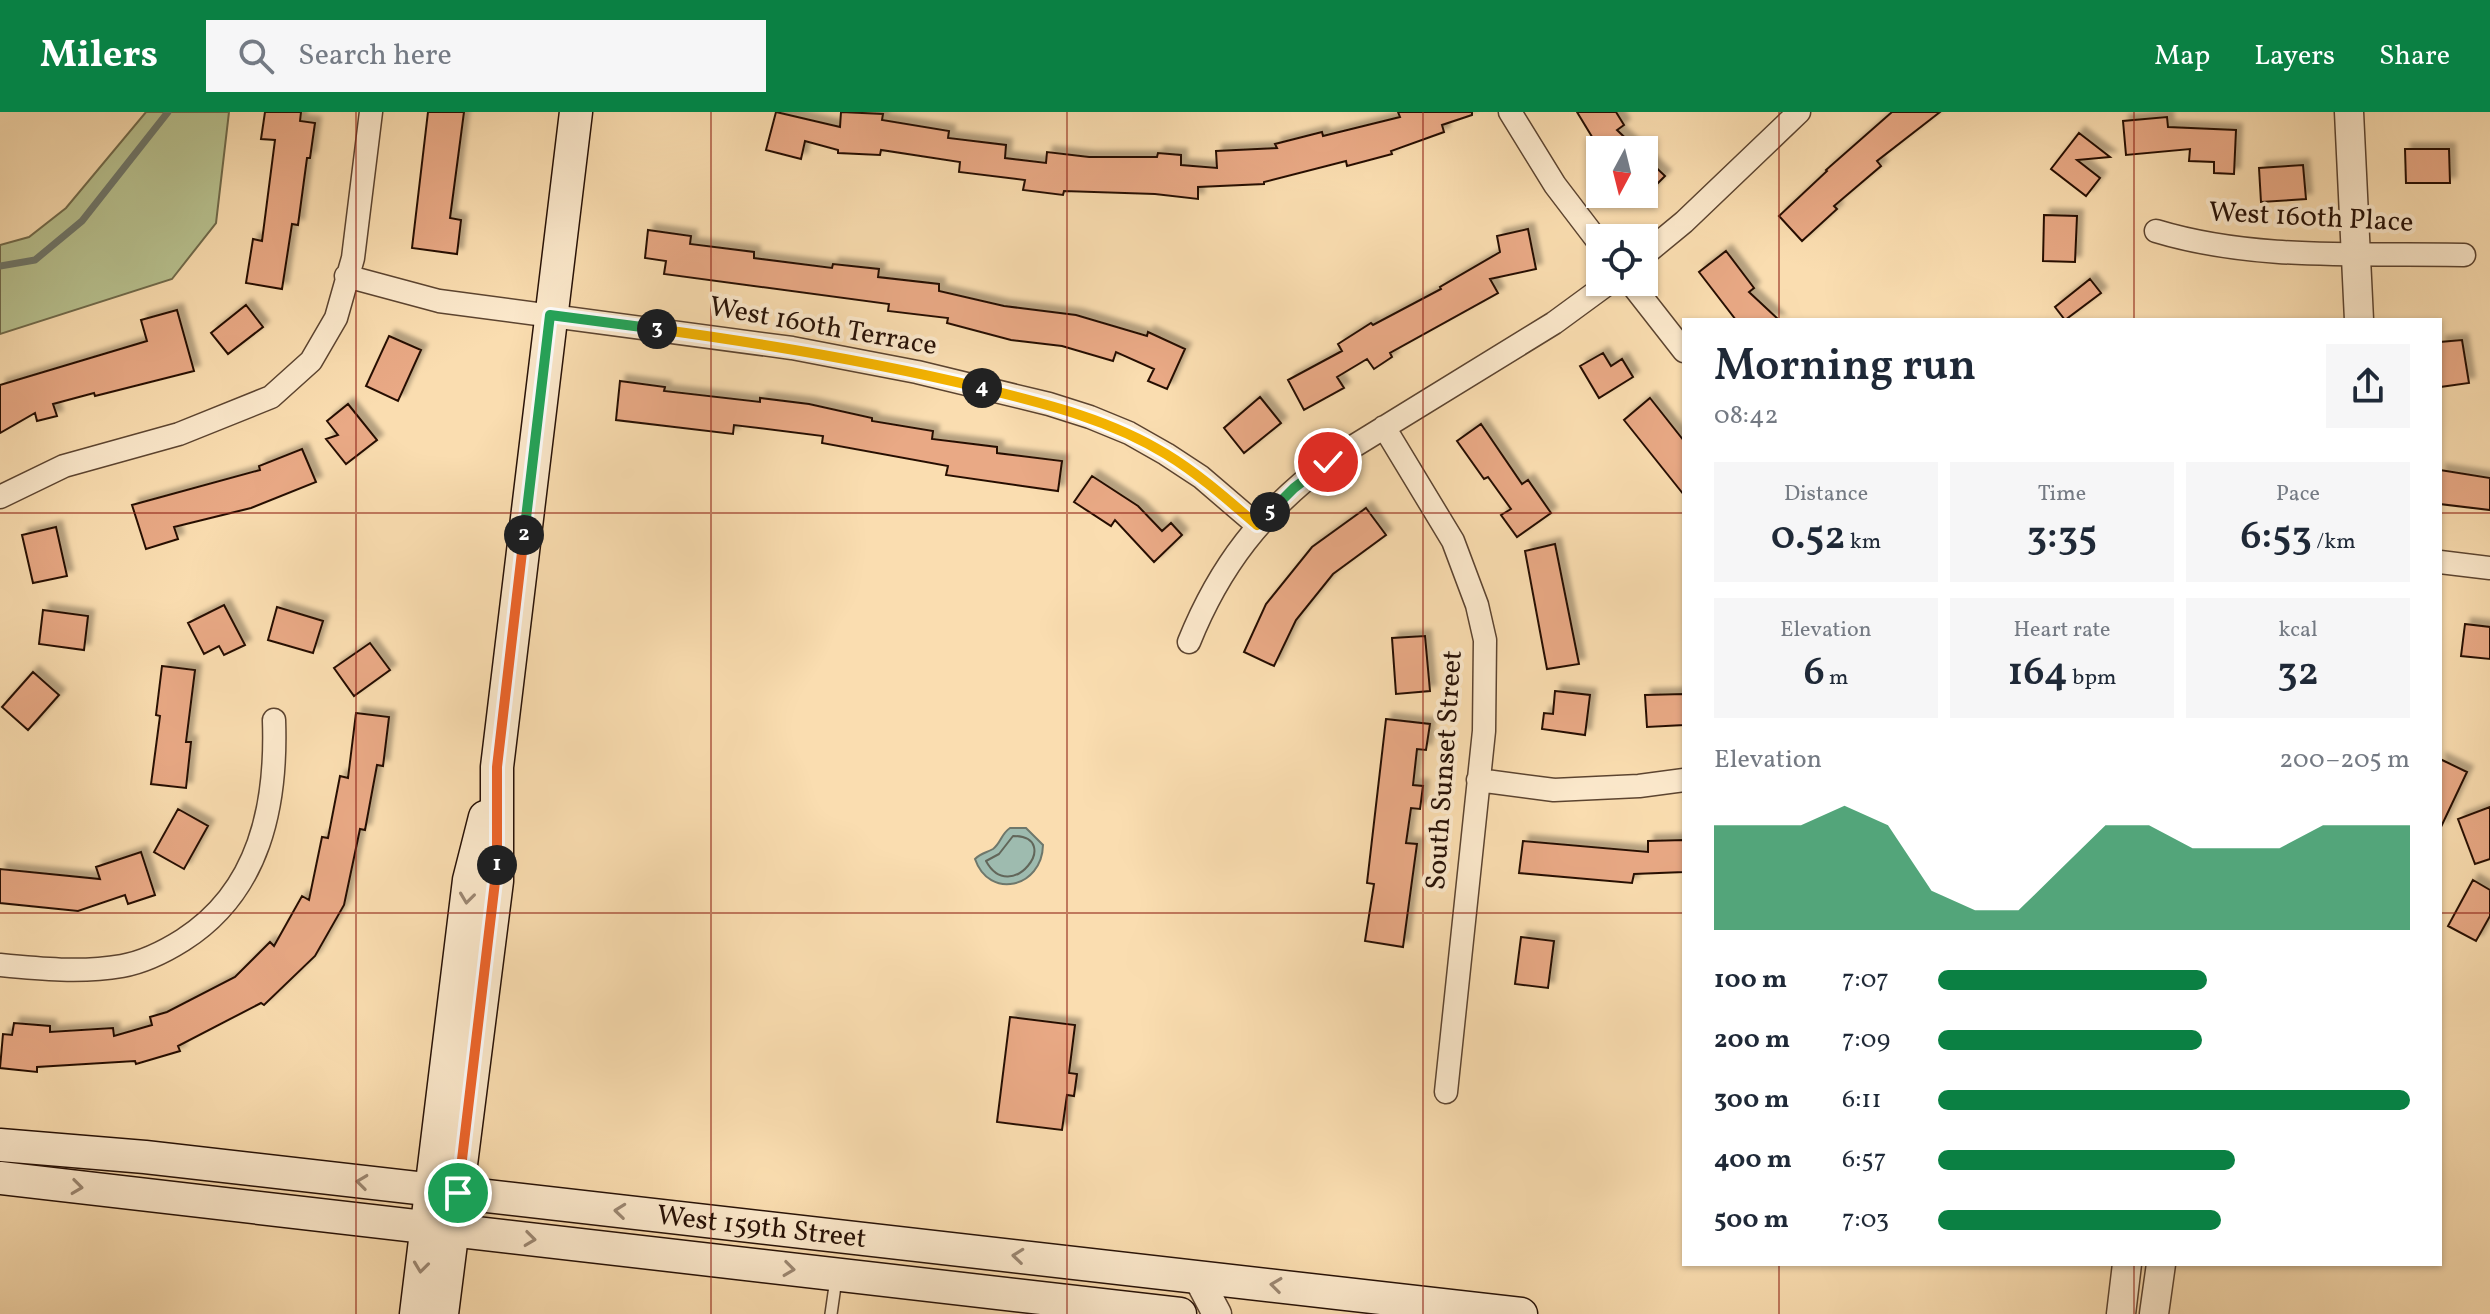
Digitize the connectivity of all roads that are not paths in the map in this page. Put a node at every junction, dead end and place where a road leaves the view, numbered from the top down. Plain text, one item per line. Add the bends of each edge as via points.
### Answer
1 (371, 112) edge
2 (576, 112) edge
3 (1510, 112) edge
4 (1799, 112) edge
5 (2349, 112) edge
6 (1586, 226) edge
7 (2156, 231) dead end
8 (1658, 243) edge
9 (2356, 253) junction
10 (2464, 255) dead end
11 (346, 276) junction
12 (1591, 296) edge
13 (1641, 296) edge
14 (550, 315) junction
15 (2359, 318) edge
16 (1682, 348) edge
17 (1384, 427) junction
18 (0, 497) edge
19 (1257, 525) junction
20 (2442, 562) edge
21 (2490, 568) edge
22 (1189, 642) dead end
23 (274, 720) dead end
24 (1478, 780) junction
25 (1682, 780) edge
26 (0, 965) edge
27 (1446, 1092) dead end
28 (0, 1145) edge
29 (0, 1178) edge
30 (444, 1191) junction
31 (440, 1228) junction
32 (2127, 1266) edge
33 (2161, 1266) edge
34 (836, 1274) junction
35 (1197, 1276) junction
36 (416, 1314) edge
37 (442, 1314) edge
38 (831, 1314) edge
39 (1178, 1314) edge
40 (1217, 1314) edge
41 (1521, 1314) edge
42 (2121, 1314) edge
43 (2154, 1314) edge

1 - 11 street via 353,258
2 - 14 main road
3 - 6 street
4 - 8 street
5 - 9 street
7 - 9 street, West 160th Place via 2241,249
9 - 10 street, West 160th Place
9 - 15 street
11 - 14 street, West 160th Terrace via 439,301
11 - 18 street via 336,318 311,361 271,397 179,434 64,466
12 - 17 street
13 - 16 street
14 - 19 street, West 160th Terrace via 792,348 1049,404 1129,433 1166,454
14 - 30 main road via 497,767 469,880
17 - 19 street via 1294,488
17 - 24 street, South Sunset Street via 1453,541 1477,605 1486,679
19 - 22 street via 1220,576
20 - 21 street
23 - 26 street via 265,823 253,861 215,916 163,953 124,966 82,971
24 - 25 street via 1554,790
24 - 27 street, South Sunset Street
30 -> 28 main road, West 159th Street
29 -> 31 main road, West 159th Street
30 - 31 main road
35 -> 30 main road, West 159th Street
31 -> 34 main road, West 159th Street
31 -> 36 main road
31 - 37 main road
32 - 42 street
33 - 43 street
34 - 38 lane
34 - 39 main road, West 159th Street
35 - 39 street
35 - 40 street
41 -> 35 main road, West 159th Street

